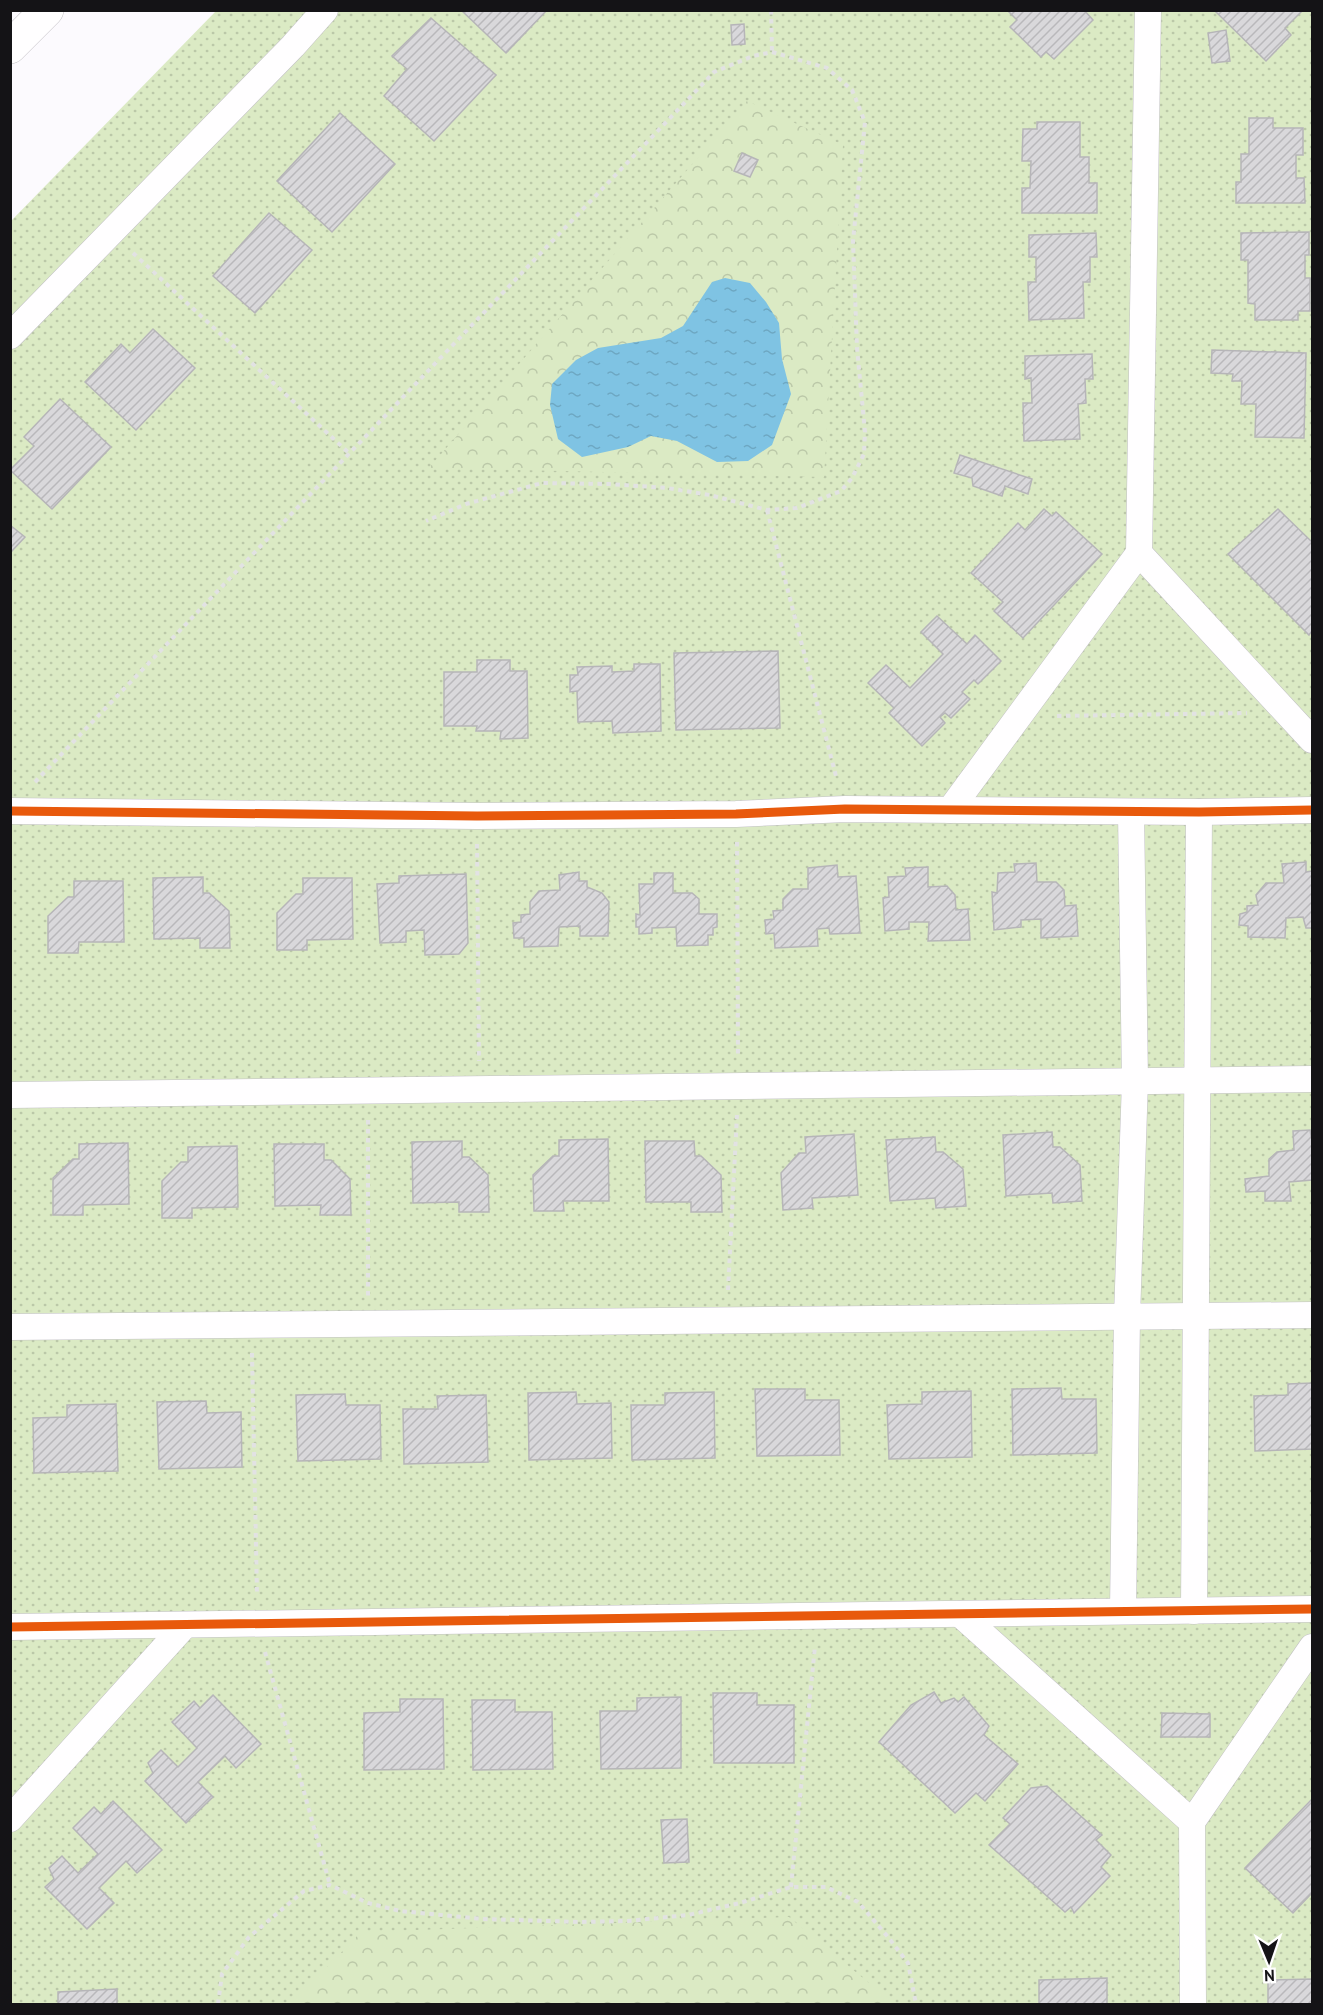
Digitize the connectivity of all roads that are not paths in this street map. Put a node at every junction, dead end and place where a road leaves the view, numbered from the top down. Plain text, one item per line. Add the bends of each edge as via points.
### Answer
1 (47, 10) edge
2 (326, 10) edge
3 (1148, 10) edge
4 (10, 47) edge
5 (10, 336) edge
6 (1139, 553) junction
7 (1312, 740) edge
8 (950, 810) junction
9 (1312, 810) edge
10 (10, 811) edge
11 (1131, 812) junction
12 (1199, 812) junction
13 (1312, 1079) edge
14 (1197, 1080) junction
15 (1135, 1081) junction
16 (10, 1095) edge
17 (1312, 1315) edge
18 (1195, 1316) junction
19 (1127, 1317) junction
20 (10, 1327) edge
21 (1312, 1609) edge
22 (1123, 1611) junction
23 (1194, 1611) junction
24 (960, 1614) junction
25 (185, 1625) junction
26 (10, 1627) edge
27 (1312, 1647) edge
28 (10, 1819) edge
29 (1192, 1822) junction
30 (1193, 2004) edge

1 - 4 street
2 - 5 street
3 - 6 street
6 - 7 street
6 - 8 street
8 - 10 street via 477,816
8 - 11 street
9 - 12 street
11 - 12 street
11 - 15 street
12 - 14 street
13 - 14 street
14 - 15 street
14 - 18 street
15 - 16 street
15 - 19 street
17 - 18 street
18 - 19 street
18 - 23 street
19 - 20 street
19 - 22 street
21 - 23 street
22 - 23 street
22 - 24 street
24 - 25 street
24 - 29 street
25 - 26 street
25 - 28 street
27 - 29 street
29 - 30 street

